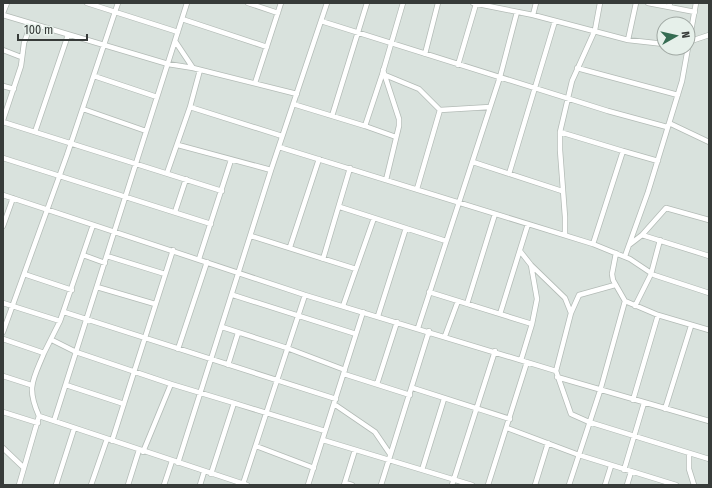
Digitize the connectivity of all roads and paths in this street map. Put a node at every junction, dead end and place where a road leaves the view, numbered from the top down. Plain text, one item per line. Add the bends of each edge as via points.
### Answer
1 (7, 3) edge
2 (87, 3) edge
3 (118, 3) edge
4 (188, 3) edge
5 (248, 3) edge
6 (281, 3) edge
7 (327, 3) edge
8 (367, 3) edge
9 (403, 3) edge
10 (438, 3) edge
11 (474, 3) edge
12 (502, 3) edge
13 (536, 3) edge
14 (600, 3) edge
15 (636, 3) edge
16 (648, 3) edge
17 (696, 3) edge
18 (670, 5) edge
19 (501, 9) junction
20 (116, 11) junction
21 (518, 12) junction
22 (695, 12) junction
23 (278, 13) junction
24 (3, 14) edge
25 (533, 15) junction
26 (694, 16) edge
27 (182, 19) junction
28 (321, 21) junction
29 (555, 21) junction
30 (31, 24) junction
31 (595, 30) junction
32 (359, 31) junction
33 (178, 32) junction
34 (68, 35) junction
35 (709, 35) edge
36 (628, 40) junction
37 (696, 40) edge
38 (175, 41) junction
39 (392, 43) junction
40 (656, 43) edge
41 (105, 45) junction
42 (267, 47) junction
43 (3, 50) edge
44 (424, 54) junction
45 (686, 56) edge
46 (21, 57) junction
47 (168, 64) junction
48 (458, 65) junction
49 (192, 68) junction
50 (577, 68) junction
51 (200, 70) junction
52 (384, 73) junction
53 (94, 76) junction
54 (500, 77) junction
55 (255, 83) junction
56 (3, 86) edge
57 (535, 88) junction
58 (14, 89) junction
59 (297, 94) junction
60 (678, 95) junction
61 (157, 98) junction
62 (568, 98) junction
63 (293, 104) junction
64 (190, 107) junction
65 (490, 107) junction
66 (83, 109) junction
67 (440, 110) junction
68 (332, 116) junction
69 (3, 121) edge
70 (668, 125) junction
71 (365, 126) junction
72 (146, 131) junction
73 (35, 132) junction
74 (560, 132) junction
75 (282, 136) junction
76 (396, 137) junction
77 (709, 142) edge
78 (71, 144) junction
79 (178, 145) junction
80 (279, 147) junction
81 (623, 151) junction
82 (3, 158) edge
83 (319, 159) junction
84 (232, 160) junction
85 (658, 161) junction
86 (473, 162) junction
87 (136, 163) junction
88 (350, 168) junction
89 (271, 170) junction
90 (167, 173) junction
91 (509, 174) junction
92 (59, 176) junction
93 (186, 179) junction
94 (386, 180) junction
95 (416, 189) junction
96 (222, 191) junction
97 (562, 191) junction
98 (3, 195) edge
99 (125, 197) junction
100 (13, 198) junction
101 (458, 202) junction
102 (340, 207) junction
103 (46, 209) junction
104 (175, 212) junction
105 (495, 214) junction
106 (374, 218) junction
107 (709, 218) edge
108 (211, 224) junction
109 (528, 224) junction
110 (93, 225) junction
111 (3, 226) edge
112 (406, 228) junction
113 (114, 232) junction
114 (565, 235) junction
115 (642, 235) junction
116 (251, 236) junction
117 (660, 240) junction
118 (446, 241) junction
119 (593, 244) junction
120 (629, 245) junction
121 (290, 248) junction
122 (173, 250) junction
123 (520, 251) junction
124 (616, 253) junction
125 (83, 256) junction
126 (107, 256) junction
127 (625, 256) junction
128 (709, 256) edge
129 (199, 259) junction
130 (323, 259) junction
131 (105, 262) junction
132 (207, 262) junction
133 (531, 265) junction
134 (356, 269) junction
135 (239, 273) junction
136 (24, 274) junction
137 (166, 274) junction
138 (651, 274) junction
139 (615, 285) junction
140 (97, 287) junction
141 (72, 290) junction
142 (429, 292) junction
143 (709, 294) edge
144 (233, 295) junction
145 (305, 295) junction
146 (458, 301) junction
147 (625, 301) junction
148 (3, 304) edge
149 (156, 304) junction
150 (467, 304) junction
151 (343, 306) junction
152 (635, 306) junction
153 (13, 307) junction
154 (64, 312) junction
155 (364, 312) junction
156 (571, 313) junction
157 (500, 314) junction
158 (658, 315) junction
159 (296, 316) junction
160 (378, 316) junction
161 (87, 320) junction
162 (60, 321) junction
163 (397, 322) junction
164 (532, 324) junction
165 (222, 326) junction
166 (691, 326) junction
167 (418, 328) junction
168 (709, 330) edge
169 (3, 332) edge
170 (429, 332) junction
171 (238, 333) junction
172 (356, 334) junction
173 (445, 336) junction
174 (145, 338) junction
175 (3, 339) edge
176 (52, 340) junction
177 (287, 348) junction
178 (178, 349) junction
179 (76, 352) junction
180 (495, 352) junction
181 (44, 353) junction
182 (211, 360) junction
183 (521, 360) junction
184 (527, 362) junction
185 (228, 365) junction
186 (556, 370) junction
187 (134, 372) junction
188 (344, 372) junction
189 (3, 376) edge
190 (557, 377) junction
191 (277, 381) junction
192 (171, 384) junction
193 (377, 384) junction
194 (31, 385) junction
195 (66, 386) junction
196 (413, 388) junction
197 (600, 391) junction
198 (200, 394) junction
199 (410, 395) junction
200 (444, 399) junction
201 (633, 400) junction
202 (335, 402) junction
203 (234, 403) junction
204 (644, 403) junction
205 (124, 404) junction
206 (477, 409) junction
207 (665, 409) junction
208 (3, 412) edge
209 (266, 413) junction
210 (39, 416) junction
211 (510, 419) junction
212 (709, 421) edge
213 (54, 422) junction
214 (589, 422) junction
215 (38, 423) junction
216 (507, 428) junction
217 (74, 429) junction
218 (325, 432) junction
219 (634, 437) junction
220 (110, 440) junction
221 (323, 440) junction
222 (548, 444) junction
223 (256, 446) junction
224 (3, 448) edge
225 (355, 450) junction
226 (141, 451) junction
227 (689, 453) junction
228 (390, 454) junction
229 (579, 455) junction
230 (709, 459) edge
231 (388, 460) junction
232 (172, 461) junction
233 (178, 463) junction
234 (611, 466) junction
235 (24, 468) junction
236 (314, 468) junction
237 (422, 470) junction
238 (624, 470) junction
239 (204, 472) junction
240 (631, 472) junction
241 (211, 474) junction
242 (453, 482) edge
243 (237, 483) edge
244 (245, 484) edge
245 (345, 484) edge
246 (19, 485) edge
247 (56, 485) edge
248 (91, 485) edge
249 (128, 485) edge
250 (164, 485) edge
251 (200, 485) edge
252 (308, 485) edge
253 (352, 485) edge
254 (381, 485) edge
255 (472, 485) edge
256 (488, 485) edge
257 (534, 485) edge
258 (569, 485) edge
259 (605, 485) edge
260 (627, 485) edge
261 (676, 485) edge
262 (694, 485) edge

1 - 24 street
2 - 20 street
3 - 20 street
4 - 27 street
5 - 23 street
6 - 23 street
7 - 28 street
8 - 32 street
9 - 39 street
10 - 44 street
11 - 19 street
11 - 48 street
12 - 19 street
13 - 25 street
14 - 31 street
15 - 36 street
16 - 18 street
17 - 22 street
18 - 22 street
19 - 21 street
20 - 33 street
20 - 41 street
21 - 25 street
21 - 54 street
22 - 26 street
23 - 42 street
24 - 30 street
25 - 29 street
27 - 33 street
27 - 42 street
28 - 32 street
28 - 59 street
29 - 31 street
29 - 57 street
30 - 34 street
30 - 46 street
31 - 36 street
31 - 50 street
32 - 39 street
32 - 68 street
33 - 38 street
34 - 41 street
34 - 73 street
35 - 37 street
36 - 40 street
38 - 47 street
38 - 49 street
39 - 44 street
39 - 52 street
41 - 47 street
41 - 53 street
42 - 55 street
43 - 46 street
44 - 48 street
45 - 60 street
46 - 58 street
47 - 49 street
47 - 61 street
48 - 54 street
49 - 51 street
50 - 60 street
50 - 62 street
51 - 55 street
51 - 64 street
52 - 67 street via 419,88
52 - 71 street
52 - 76 street via 399,119
53 - 61 street
53 - 66 street
54 - 57 street
54 - 65 street
55 - 59 street
56 - 58 street
57 - 62 street
57 - 91 street
58 - 69 street
59 - 63 street
60 - 70 street
61 - 72 street
62 - 70 street
62 - 74 street
63 - 68 street
63 - 75 street
64 - 75 street
64 - 79 street
65 - 67 street
65 - 86 street
66 - 72 street
66 - 78 street
67 - 95 street
68 - 71 street
69 - 73 street
70 - 77 street
70 - 85 street
71 - 76 street
72 - 87 street
73 - 78 street
74 - 81 street
74 - 97 street
75 - 80 street
76 - 94 street
78 - 87 street
78 - 92 street
79 - 84 street
79 - 90 street
80 - 83 street
80 - 89 street
81 - 85 street
81 - 119 street
82 - 92 street
83 - 88 street
83 - 121 street
84 - 89 street
84 - 96 street
85 - 120 street
86 - 91 street
86 - 101 street
87 - 90 street
87 - 99 street
88 - 94 street
88 - 102 street
89 - 116 street
90 - 93 street
91 - 97 street
92 - 99 street
92 - 103 street
93 - 96 street
93 - 104 street
94 - 95 street
95 - 101 street
96 - 108 street
97 - 114 street
98 - 100 street
99 - 104 street
99 - 113 street
100 - 103 street
100 - 111 street
101 - 105 street
101 - 118 street
102 - 106 street
102 - 130 street
103 - 110 street
103 - 136 street
104 - 108 street
105 - 109 street
105 - 150 street
106 - 112 street
106 - 134 street
107 - 115 street via 668,207
108 - 129 street
109 - 114 street
109 - 123 street
110 - 113 street
110 - 125 street
112 - 118 street
112 - 160 street
113 - 122 street
113 - 126 street
114 - 119 street
115 - 117 street
115 - 120 street
116 - 121 street
116 - 135 street
117 - 128 street
117 - 138 street
118 - 142 street
119 - 124 street
120 - 127 street
121 - 130 street
122 - 129 street
122 - 137 street
123 - 133 street
123 - 157 street
124 - 127 street
124 - 139 street via 612,274
125 - 131 street
125 - 141 street
126 - 131 street
126 - 137 street
127 - 138 street
129 - 132 street
130 - 134 street
131 - 140 street
132 - 135 street
132 - 178 street
133 - 156 street via 565,298
133 - 164 street via 537,299
134 - 151 street
135 - 144 street
135 - 145 street
136 - 141 street
136 - 153 street
137 - 149 street
138 - 143 street
138 - 152 street
139 - 147 street
139 - 156 street via 579,295
140 - 149 street
140 - 161 street
141 - 154 street
142 - 146 street
142 - 167 street
144 - 159 street
144 - 165 street
145 - 151 street
145 - 159 street
146 - 150 street
146 - 173 street
147 - 152 street
147 - 197 street
148 - 153 street
149 - 174 street
150 - 157 street
151 - 155 street
152 - 158 street
153 - 162 street
153 - 169 street
154 - 161 street
154 - 162 street
155 - 160 street
155 - 172 street
156 - 186 street
157 - 164 street
158 - 166 street
158 - 201 street
159 - 172 street
159 - 177 street
160 - 163 street
161 - 174 street
161 - 179 street
162 - 176 street
163 - 167 street
163 - 193 street
164 - 183 street
165 - 171 street
165 - 182 street
166 - 168 street
166 - 207 street
167 - 170 street
170 - 173 street
170 - 196 street
171 - 177 street
171 - 185 street
172 - 188 street
173 - 180 street
174 - 178 street
174 - 187 street
175 - 181 street
176 - 179 street
176 - 181 street
177 - 188 street
177 - 191 street
178 - 182 street
179 - 187 street
179 - 195 street
180 - 183 street
180 - 206 street
181 - 194 street
182 - 185 street
182 - 198 street
183 - 184 street
184 - 186 street
184 - 211 street
185 - 191 street
186 - 190 street
187 - 192 street
187 - 205 street
188 - 193 street
188 - 202 street
189 - 194 street
190 - 197 street
190 - 214 street via 571,414
191 - 202 street
191 - 209 street
192 - 198 street
192 - 226 street
193 - 199 street
194 - 210 street via 34,405
195 - 205 street
195 - 213 street
196 - 199 street
196 - 200 street
197 - 201 street
197 - 214 street
198 - 203 street
198 - 233 street
199 - 228 street
200 - 206 street
200 - 237 street
201 - 204 street
202 - 218 street
202 - 228 street via 375,432
203 - 209 street
203 - 241 street
204 - 207 street
204 - 219 street
205 - 220 street
206 - 211 street
206 - 242 street
207 - 212 street
208 - 215 street
209 - 218 street
209 - 223 street
210 - 213 street
210 - 215 street
211 - 216 street
213 - 217 street
214 - 219 street
214 - 229 street
215 - 235 street
216 - 222 street
216 - 256 street
217 - 220 street
217 - 247 street
218 - 221 street
219 - 227 street
219 - 238 street
220 - 226 street
220 - 248 street
221 - 225 street
221 - 236 street
222 - 229 street
222 - 257 street
223 - 236 street
223 - 244 street
224 - 235 street
225 - 231 street
225 - 245 street
226 - 232 street
226 - 249 street
227 - 230 street
227 - 262 street via 689,469
228 - 231 street
229 - 234 street
229 - 258 street
231 - 237 street
231 - 254 street
232 - 233 street
232 - 250 street
233 - 239 street
234 - 238 street
234 - 259 street
235 - 246 street
236 - 252 street
237 - 242 street
238 - 240 street
239 - 241 street
239 - 251 street
240 - 260 street
240 - 261 street
241 - 243 street
242 - 255 street
243 - 244 street
245 - 253 street

